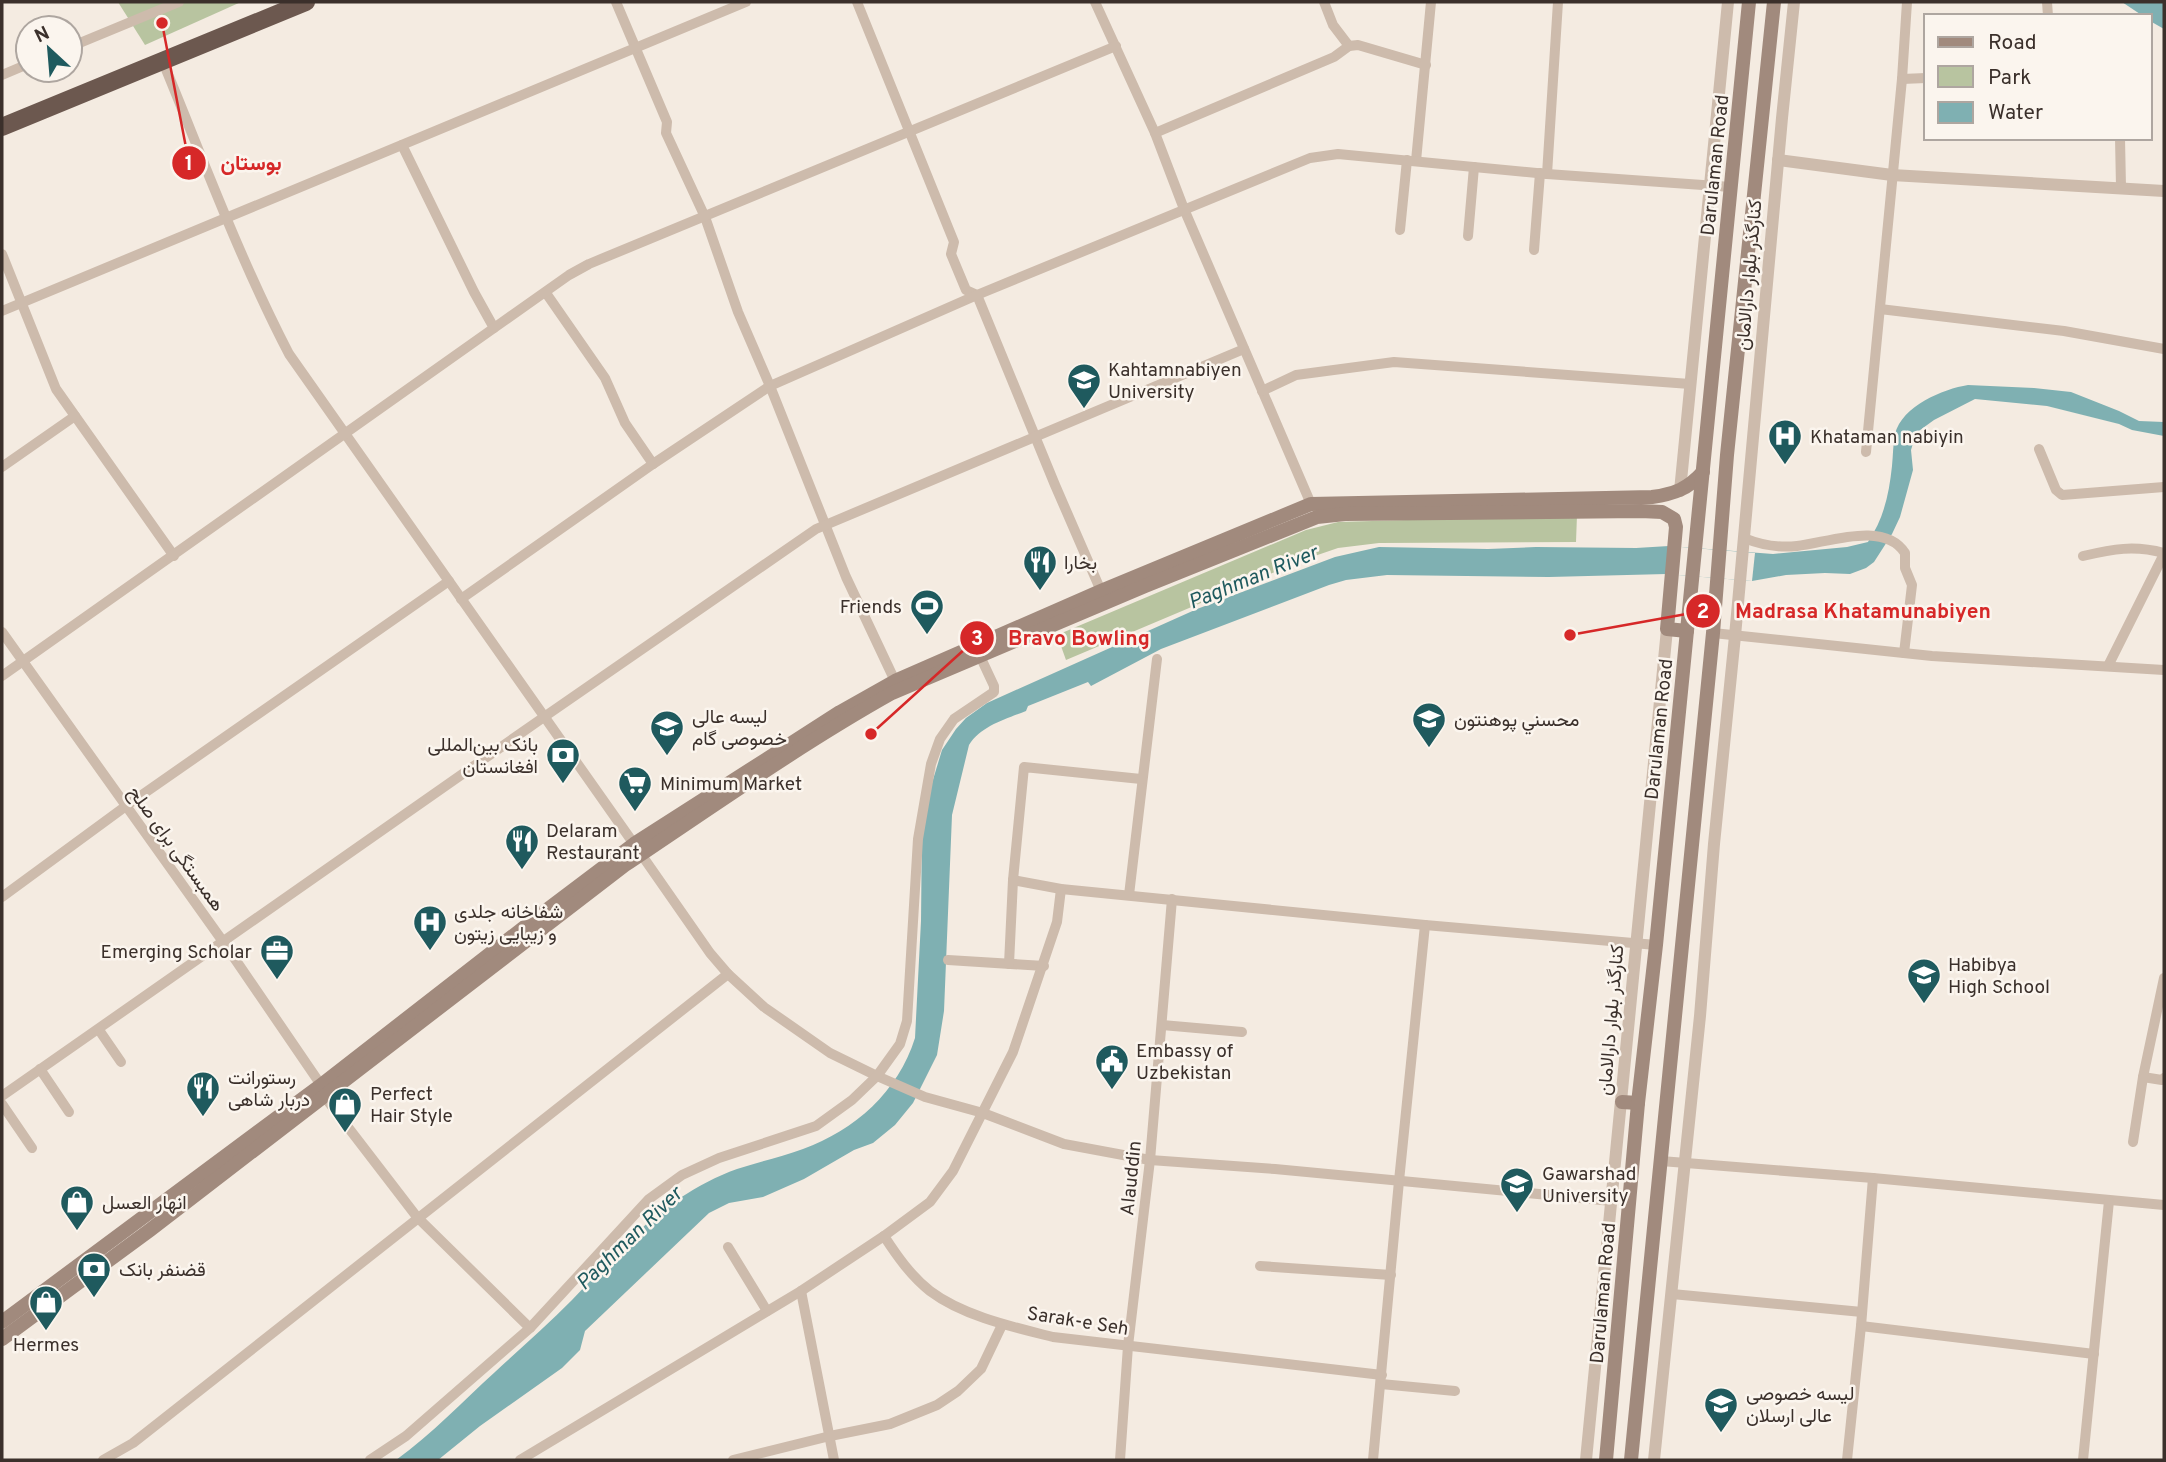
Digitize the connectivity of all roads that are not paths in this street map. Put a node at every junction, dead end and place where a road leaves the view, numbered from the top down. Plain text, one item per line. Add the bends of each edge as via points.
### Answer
1 (179, 2) edge
2 (306, 2) edge
3 (616, 2) edge
4 (746, 2) edge
5 (857, 2) edge
6 (1096, 2) edge
7 (1324, 2) edge
8 (1431, 2) edge
9 (1558, 2) edge
10 (1728, 2) edge
11 (1749, 2) edge
12 (1774, 2) edge
13 (1794, 2) edge
14 (1906, 2) edge
15 (84, 41) edge
16 (1116, 46) junction
17 (1349, 46) junction
18 (635, 47) junction
19 (163, 62) junction
20 (1426, 65) junction
21 (1924, 78) edge
22 (1902, 79) junction
23 (2, 127) edge
24 (909, 133) junction
25 (1155, 133) junction
26 (2120, 140) edge
27 (402, 145) junction
28 (1778, 160) junction
29 (1412, 161) junction
30 (1474, 167) junction
31 (1543, 173) junction
32 (1892, 175) junction
33 (1710, 185) junction
34 (1731, 187) junction
35 (2121, 187) junction
36 (2164, 191) edge
37 (1184, 209) junction
38 (705, 217) junction
39 (228, 219) junction
40 (1400, 230) dead end
41 (1468, 236) dead end
42 (1534, 250) dead end
43 (2, 254) edge
44 (546, 293) junction
45 (977, 295) junction
46 (22, 303) junction
47 (1880, 309) junction
48 (2, 311) edge
49 (494, 328) junction
50 (1244, 349) junction
51 (2164, 349) edge
52 (1690, 384) junction
53 (770, 386) junction
54 (1262, 391) junction
55 (75, 416) junction
56 (344, 433) junction
57 (1706, 435) junction
58 (1035, 438) junction
59 (1729, 438) junction
60 (2039, 449) dead end
61 (1866, 452) dead end
62 (653, 464) junction
63 (2, 467) edge
64 (1703, 472) junction
65 (2164, 487) edge
66 (1680, 492) junction
67 (1311, 504) junction
68 (826, 523) junction
69 (1744, 538) junction
70 (2164, 554) edge
71 (174, 556) junction
72 (2083, 556) dead end
73 (449, 581) junction
74 (1101, 591) junction
75 (461, 599) junction
76 (1052, 619) junction
77 (1667, 629) junction
78 (1687, 631) junction
79 (2, 632) edge
80 (1713, 633) junction
81 (1735, 636) junction
82 (1904, 653) junction
83 (980, 656) junction
84 (1157, 659) dead end
85 (23, 662) junction
86 (2108, 666) junction
87 (2164, 670) edge
88 (2, 676) edge
89 (895, 681) junction
90 (544, 717) junction
91 (1678, 720) junction
92 (1703, 722) junction
93 (1141, 779) junction
94 (125, 806) junction
95 (638, 849) junction
96 (1013, 880) junction
97 (1061, 889) junction
98 (1129, 895) junction
99 (2, 897) edge
100 (1172, 899) junction
101 (1426, 925) junction
102 (224, 943) junction
103 (1636, 944) junction
104 (1657, 945) junction
105 (948, 960) dead end
106 (1009, 964) junction
107 (1044, 966) junction
108 (727, 974) junction
109 (2164, 978) edge
110 (1162, 1025) junction
111 (99, 1030) junction
112 (1242, 1032) dead end
113 (121, 1062) dead end
114 (40, 1069) junction
115 (879, 1077) junction
116 (2143, 1077) junction
117 (2164, 1078) edge
118 (323, 1091) junction
119 (2, 1096) edge
120 (1622, 1102) junction
121 (1639, 1103) junction
122 (2, 1104) edge
123 (69, 1112) dead end
124 (983, 1113) junction
125 (2133, 1142) dead end
126 (252, 1144) junction
127 (32, 1148) dead end
128 (1150, 1160) junction
129 (1661, 1161) junction
130 (1683, 1163) junction
131 (1873, 1178) junction
132 (1399, 1181) junction
133 (1612, 1201) junction
134 (2109, 1201) junction
135 (2164, 1205) edge
136 (417, 1217) junction
137 (884, 1236) junction
138 (728, 1247) dead end
139 (1260, 1266) dead end
140 (1391, 1275) junction
141 (801, 1291) junction
142 (1672, 1294) junction
143 (767, 1311) junction
144 (1862, 1312) junction
145 (2, 1322) edge
146 (1002, 1325) junction
147 (1861, 1326) junction
148 (530, 1328) junction
149 (2, 1339) edge
150 (1128, 1346) junction
151 (2094, 1354) junction
152 (1381, 1379) junction
153 (1455, 1391) dead end
154 (830, 1436) junction
155 (103, 1460) edge
156 (370, 1460) edge
157 (520, 1460) edge
158 (733, 1460) edge
159 (834, 1460) edge
160 (1119, 1460) edge
161 (1373, 1460) edge
162 (1586, 1460) edge
163 (1606, 1460) edge
164 (1631, 1460) edge
165 (1654, 1460) edge
166 (1847, 1460) edge
167 (2083, 1460) edge

1 - 15 street
2 - 19 highway
3 - 18 street
4 - 18 street
5 - 24 street
6 - 16 street
7 - 17 street
8 - 20 street
9 - 31 street
10 - 33 street
11 - 34 main road, Darulaman Road
12 - 59 main road
13 - 28 street, کنارگذر بلوار دارالامان
14 - 22 street
16 - 24 street
16 - 25 street
17 - 20 street
17 - 25 street via 1334,57
18 - 27 street
18 - 38 street via 667,122 666,133
19 - 23 highway
19 - 39 street
20 - 29 street
21 - 22 street
22 - 32 street
24 - 38 street
24 - 45 street via 954,242 951,254 966,290
25 - 37 street
26 - 35 street
27 - 39 street
27 - 49 street
28 - 32 street
28 - 69 street, کنارگذر بلوار دارالامان
29 - 30 street
29 - 37 street via 1338,154 1310,158
29 - 40 street
30 - 31 street
30 - 41 street
31 - 33 street
31 - 42 street
32 - 35 street
32 - 47 street
33 - 34 street
33 - 52 street
34 - 57 main road, Darulaman Road
35 - 36 street
37 - 45 street
37 - 50 street
38 - 44 street via 589,264
38 - 53 street
39 - 46 street
39 - 56 street via 289,354
43 - 46 street
44 - 49 street
44 - 62 street via 605,378 625,423
45 - 53 street
45 - 58 street
46 - 48 street
46 - 55 street via 56,389
47 - 51 street via 2064,331
47 - 61 street
49 - 56 street
50 - 54 street
50 - 58 street
52 - 54 street via 1394,362 1296,375
52 - 66 street
53 - 62 street
53 - 68 street
54 - 67 street
55 - 63 street
55 - 71 street
56 - 71 street
56 - 73 street
57 - 59 main road
57 - 64 main road, Darulaman Road
58 - 68 street
58 - 74 street
59 - 80 main road
60 - 65 street via 2056,491 2062,495
62 - 75 street
64 - 66 main road
64 - 78 main road, Darulaman Road
66 - 67 main road via 1652,497
67 - 74 main road
68 - 89 street via 846,578
68 - 90 street
69 - 81 street, کنارگذر بلوار دارالامان
69 - 82 street via 1761,545 1796,546 1871,535 1902,548 1912,585
70 - 72 street via 2129,548
70 - 86 street
71 - 85 street
73 - 75 street
73 - 94 street
74 - 76 main road
75 - 90 street
76 - 77 main road, کنارگذر بلوار دارالامان via 1317,517 1641,510 1669,514 1676,523
76 - 83 main road
76 - 89 main road
77 - 78 main road
77 - 103 street, کنارگذر بلوار دارالامان
78 - 91 main road, Darulaman Road
79 - 85 street, همبستگی برای صلح
80 - 81 street
80 - 92 main road
81 - 82 street
81 - 130 street
82 - 86 street
83 - 95 main road via 858,712
83 - 115 street via 994,692 950,724 931,764 918,839 907,1021 900,1044
84 - 93 street
85 - 88 street
85 - 94 street, همبستگی برای صلح
86 - 87 street
89 - 95 main road via 840,712
90 - 95 street
90 - 102 street
91 - 92 main road
91 - 104 main road, Darulaman Road
92 - 129 main road
93 - 96 street via 1024,767
93 - 98 street
94 - 99 street
94 - 102 street, همبستگی برای صلح
95 - 108 street
95 - 118 main road via 536,918
96 - 97 street
96 - 106 street
97 - 98 street
97 - 107 street
98 - 100 street
100 - 101 street
100 - 110 street, Alauddin
101 - 103 street
101 - 132 street
102 - 111 street
102 - 118 street, همبستگی برای صلح
103 - 104 street
103 - 120 street, کنارگذر بلوار دارالامان
104 - 121 main road, Darulaman Road
105 - 106 street
106 - 107 street
107 - 124 street via 1013,1052
108 - 115 street via 803,1035
108 - 136 street
109 - 116 street
110 - 112 street
110 - 128 street, Alauddin
111 - 113 street
111 - 114 street
114 - 119 street
114 - 123 street
115 - 124 street via 925,1097
115 - 148 street via 816,1126 681,1175 649,1199
116 - 117 street
116 - 125 street
118 - 126 main road
118 - 136 street, همبستگی برای صلح
120 - 121 main road
120 - 133 street, کنارگذر بلوار دارالامان
121 - 163 main road, Darulaman Road
122 - 127 street
124 - 128 street via 1064,1144
124 - 137 street via 953,1171 930,1202
126 - 145 main road
126 - 149 main road via 150,1230
128 - 132 street
128 - 150 street, Alauddin
129 - 130 street
129 - 164 main road
130 - 131 street
130 - 142 street
131 - 134 street
131 - 144 street
132 - 133 street
132 - 140 street
133 - 162 street, کنارگذر بلوار دارالامان
134 - 135 street
134 - 151 street
136 - 148 street, همبستگی برای صلح
136 - 155 street via 133,1443
137 - 141 street
137 - 146 street via 900,1261 930,1291
138 - 143 street
139 - 140 street
140 - 152 street
141 - 143 street
141 - 154 street
142 - 144 street
142 - 165 street
143 - 157 street
144 - 147 street
146 - 150 street, Sarak-e Seh via 1053,1338
146 - 154 street, Sarak-e Seh via 981,1369 937,1405 890,1424
147 - 151 street
147 - 166 street
148 - 156 street via 406,1436
150 - 152 street, Sarak-e Seh
150 - 160 street, Alauddin
151 - 167 street
152 - 153 street, Sarak-e Seh
152 - 161 street
154 - 158 street, Sarak-e Seh
154 - 159 street

